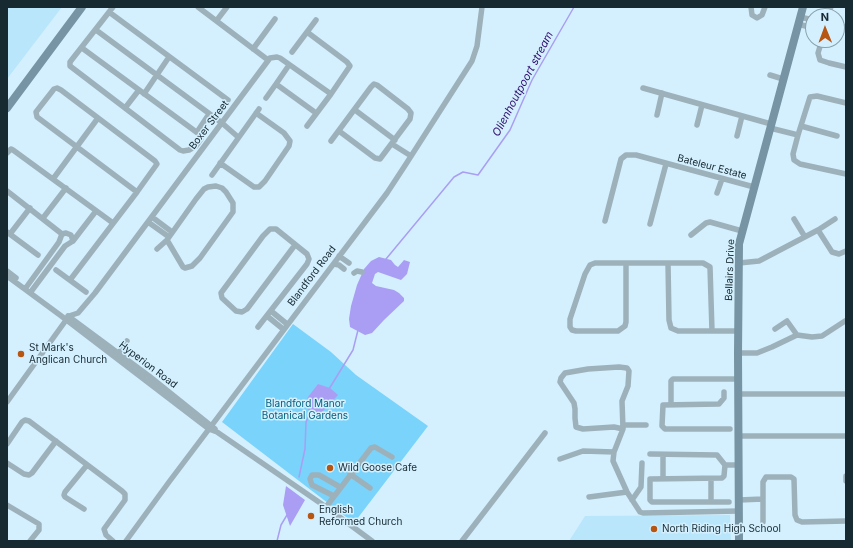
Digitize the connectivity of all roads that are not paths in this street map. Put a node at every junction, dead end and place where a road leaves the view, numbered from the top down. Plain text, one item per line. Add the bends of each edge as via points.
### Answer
1 (82, 7) edge
2 (113, 7) edge
3 (198, 7) edge
4 (227, 7) edge
5 (482, 7) edge
6 (751, 7) edge
7 (765, 7) edge
8 (803, 7) edge
9 (109, 12) junction
10 (275, 19) dead end
11 (217, 20) junction
12 (316, 20) dead end
13 (799, 21) junction
14 (805, 21) edge
15 (805, 24) edge
16 (96, 30) junction
17 (307, 32) junction
18 (82, 48) junction
19 (253, 48) junction
20 (820, 48) edge
21 (292, 52) dead end
22 (170, 57) junction
23 (268, 60) junction
24 (846, 67) edge
25 (287, 68) dead end
26 (157, 75) junction
27 (770, 75) dead end
28 (783, 79) junction
29 (276, 84) junction
30 (642, 88) dead end
31 (141, 92) junction
32 (662, 93) junction
33 (331, 94) junction
34 (266, 98) dead end
35 (228, 100) dead end
36 (846, 103) edge
37 (702, 105) junction
38 (7, 108) edge
39 (126, 108) junction
40 (355, 110) junction
41 (316, 113) junction
42 (209, 114) junction
43 (657, 114) dead end
44 (742, 116) junction
45 (98, 118) junction
46 (222, 123) junction
47 (697, 125) dead end
48 (307, 126) dead end
49 (770, 126) junction
50 (801, 126) junction
51 (339, 131) junction
52 (197, 132) junction
53 (798, 135) junction
54 (737, 136) dead end
55 (837, 136) dead end
56 (238, 137) junction
57 (331, 141) dead end
58 (393, 142) junction
59 (78, 147) junction
60 (7, 152) edge
61 (411, 156) junction
62 (220, 163) junction
63 (666, 164) junction
64 (846, 174) edge
65 (212, 175) dead end
66 (53, 179) junction
67 (722, 179) junction
68 (754, 187) junction
69 (66, 188) junction
70 (7, 191) edge
71 (137, 192) junction
72 (718, 193) dead end
73 (30, 208) junction
74 (96, 211) junction
75 (152, 217) junction
76 (43, 218) junction
77 (794, 219) dead end
78 (835, 219) dead end
79 (605, 221) dead end
80 (148, 222) junction
81 (113, 223) junction
82 (650, 224) dead end
83 (818, 230) junction
84 (742, 231) junction
85 (8, 233) edge
86 (62, 234) junction
87 (691, 235) dead end
88 (170, 236) junction
89 (805, 236) junction
90 (73, 241) junction
91 (295, 244) junction
92 (157, 249) dead end
93 (846, 251) edge
94 (38, 255) dead end
95 (339, 256) junction
96 (47, 260) junction
97 (52, 263) junction
98 (349, 263) dead end
99 (668, 263) junction
100 (739, 263) junction
101 (334, 264) junction
102 (626, 264) junction
103 (344, 269) dead end
104 (56, 270) dead end
105 (7, 271) edge
106 (362, 272) dead end
107 (354, 273) dead end
108 (7, 276) edge
109 (70, 280) junction
110 (26, 287) junction
111 (31, 291) junction
112 (86, 292) dead end
113 (95, 293) junction
114 (269, 314) junction
115 (68, 318) junction
116 (845, 321) edge
117 (78, 322) junction
118 (258, 327) dead end
119 (285, 327) junction
120 (775, 328) dead end
121 (712, 331) junction
122 (739, 331) junction
123 (797, 335) junction
124 (127, 341) dead end
125 (738, 353) junction
126 (117, 356) junction
127 (739, 379) junction
128 (724, 392) dead end
129 (739, 394) junction
130 (846, 394) edge
131 (7, 402) edge
132 (671, 404) junction
133 (646, 425) dead end
134 (623, 427) junction
135 (211, 428) junction
136 (730, 429) dead end
137 (545, 433) dead end
138 (739, 436) junction
139 (846, 436) edge
140 (56, 441) junction
141 (7, 444) edge
142 (614, 452) junction
143 (650, 454) dead end
144 (663, 454) junction
145 (392, 457) dead end
146 (560, 459) dead end
147 (642, 462) dead end
148 (7, 463) edge
149 (87, 465) junction
150 (724, 465) junction
151 (739, 465) junction
152 (350, 474) junction
153 (846, 476) edge
154 (663, 479) junction
155 (711, 479) junction
156 (846, 481) edge
157 (340, 487) junction
158 (370, 488) dead end
159 (627, 492) junction
160 (334, 496) junction
161 (588, 497) dead end
162 (763, 499) junction
163 (632, 500) junction
164 (739, 500) junction
165 (711, 502) junction
166 (729, 502) dead end
167 (8, 507) edge
168 (326, 507) junction
169 (84, 509) dead end
170 (739, 511) junction
171 (846, 521) edge
172 (763, 522) dead end
173 (30, 541) edge
174 (113, 541) edge
175 (126, 541) edge
176 (372, 541) edge
177 (462, 541) edge
178 (739, 541) edge

1 - 38 street
2 - 9 street
3 - 11 street
4 - 11 street
5 - 61 street, Blandford Road via 472,60
6 - 7 street via 752,15 757,18 762,15
8 - 13 street, Bellairs Drive
9 - 16 street
9 - 22 street
10 - 19 street
11 - 19 street
12 - 17 street
13 - 14 street
13 - 15 street
13 - 28 street, Bellairs Drive
16 - 18 street
16 - 26 street
17 - 21 street
17 - 33 street via 349,65
18 - 31 street
18 - 39 street via 70,62 70,66
19 - 23 street
20 - 24 street via 820,60
22 - 26 street
22 - 35 street
23 - 33 street via 280,58
23 - 46 street, Boxer Street
25 - 29 street
26 - 31 street
26 - 42 street
27 - 28 street
28 - 49 street, Bellairs Drive
29 - 34 street
29 - 41 street
30 - 32 street
31 - 39 street
31 - 52 street
32 - 37 street
32 - 43 street
33 - 41 street
36 - 50 street via 812,96 808,101
37 - 44 street
37 - 47 street
39 - 52 street via 182,151 198,144 201,137
40 - 51 street
40 - 58 street
40 - 58 street via 374,84 408,109 412,113 410,119
41 - 48 street
42 - 46 street
42 - 52 street
44 - 49 street
44 - 54 street
45 - 59 street
45 - 59 street via 56,88 37,111 38,118
45 - 71 street via 157,163
46 - 56 street
46 - 75 street, Boxer Street
49 - 53 street
49 - 68 street, Bellairs Drive
50 - 53 street
50 - 55 street
51 - 57 street
51 - 58 street via 379,159
53 - 64 street via 795,161
56 - 62 street
56 - 62 street via 258,111 287,136 290,145 259,187 254,187
58 - 61 street
59 - 66 street
59 - 71 street
60 - 66 street via 14,150
61 - 95 street, Blandford Road via 387,193
62 - 65 street
63 - 67 street, Bateleur Estate
63 - 79 street, Bateleur Estate via 636,155 623,156
63 - 82 street, Bateleur Estate
66 - 69 street
67 - 68 street, Bateleur Estate
67 - 72 street
68 - 84 street, Bellairs Drive
69 - 74 street
69 - 76 street
70 - 73 street
71 - 81 street
73 - 76 street
73 - 85 street
74 - 81 street
74 - 90 street
75 - 80 street, Boxer Street
75 - 88 street
76 - 86 street
77 - 89 street
78 - 83 street
80 - 88 street
80 - 113 street, Boxer Street
81 - 109 street
83 - 89 street
83 - 93 street via 832,252 839,254
84 - 87 street via 710,222
84 - 100 street, Bellairs Drive
85 - 94 street
86 - 90 street via 71,235
86 - 96 street via 60,242
88 - 88 street via 198,195 208,187 216,186 226,192 233,203 233,212 192,266 185,268 182,265
88 - 92 street
89 - 100 street via 759,261
90 - 97 street via 65,246
91 - 91 street via 276,229 267,231 223,290 222,298 236,311 247,309
91 - 114 street via 308,255 309,261
95 - 98 street
95 - 101 street, Blandford Road
96 - 97 street
96 - 110 street
97 - 111 street
99 - 102 street
99 - 121 street via 703,264 710,268
99 - 121 street via 670,326 678,331
100 - 122 street, Bellairs Drive
101 - 103 street
101 - 119 street, Blandford Road
102 - 102 street via 595,263 588,267 570,319 572,330 618,331 625,326
104 - 109 street
105 - 110 street, Hyperion Road
106 - 107 street
108 - 110 street, Hyperion Road
109 - 112 street
110 - 111 street, Hyperion Road
111 - 115 street, Hyperion Road
113 - 115 street, Boxer Street via 78,313
113 - 117 street, Boxer Street
114 - 118 street
114 - 119 street
115 - 117 street, Hyperion Road
115 - 126 street, Hyperion Road
115 - 131 street, Boxer Street
116 - 123 street via 822,336
117 - 126 street, Hyperion Road
119 - 135 street, Blandford Road
120 - 123 street via 789,320
121 - 122 street
122 - 125 street, Bellairs Drive
123 - 125 street via 757,352
124 - 126 street
125 - 127 street, Bellairs Drive
126 - 135 street, Hyperion Road
127 - 129 street, Bellairs Drive
127 - 132 street via 673,380
128 - 132 street via 724,398 719,404
129 - 130 street
129 - 138 street, Bellairs Drive
132 - 136 street via 663,406 664,429
133 - 134 street
134 - 134 street via 576,427 574,403 560,382 565,373 588,369 627,368 630,375 622,401
134 - 142 street
135 - 168 street, Hyperion Road
135 - 175 street, Blandford Road
137 - 177 street
138 - 139 street
138 - 151 street, Bellairs Drive
140 - 141 street via 26,420
140 - 148 street via 29,475
140 - 149 street
142 - 146 street via 583,451
142 - 159 street via 613,461
143 - 144 street
144 - 150 street via 717,455
144 - 154 street
145 - 152 street via 375,447 370,448
147 - 163 street via 641,487
149 - 169 street via 64,495
149 - 174 street via 125,494 124,503 104,529
150 - 151 street
150 - 155 street via 724,477
151 - 164 street, Bellairs Drive
152 - 157 street
152 - 158 street
153 - 156 street
154 - 155 street
154 - 165 street via 650,480 650,501
155 - 165 street
157 - 160 street
157 - 160 street via 319,475 312,475 312,485
159 - 161 street
159 - 163 street
160 - 168 street
162 - 164 street
162 - 171 street via 764,478 792,477 797,520
162 - 172 street
163 - 170 street via 643,513
164 - 170 street, Bellairs Drive
165 - 166 street
167 - 173 street via 39,525 38,532
168 - 176 street, Hyperion Road
170 - 178 street, Bellairs Drive

